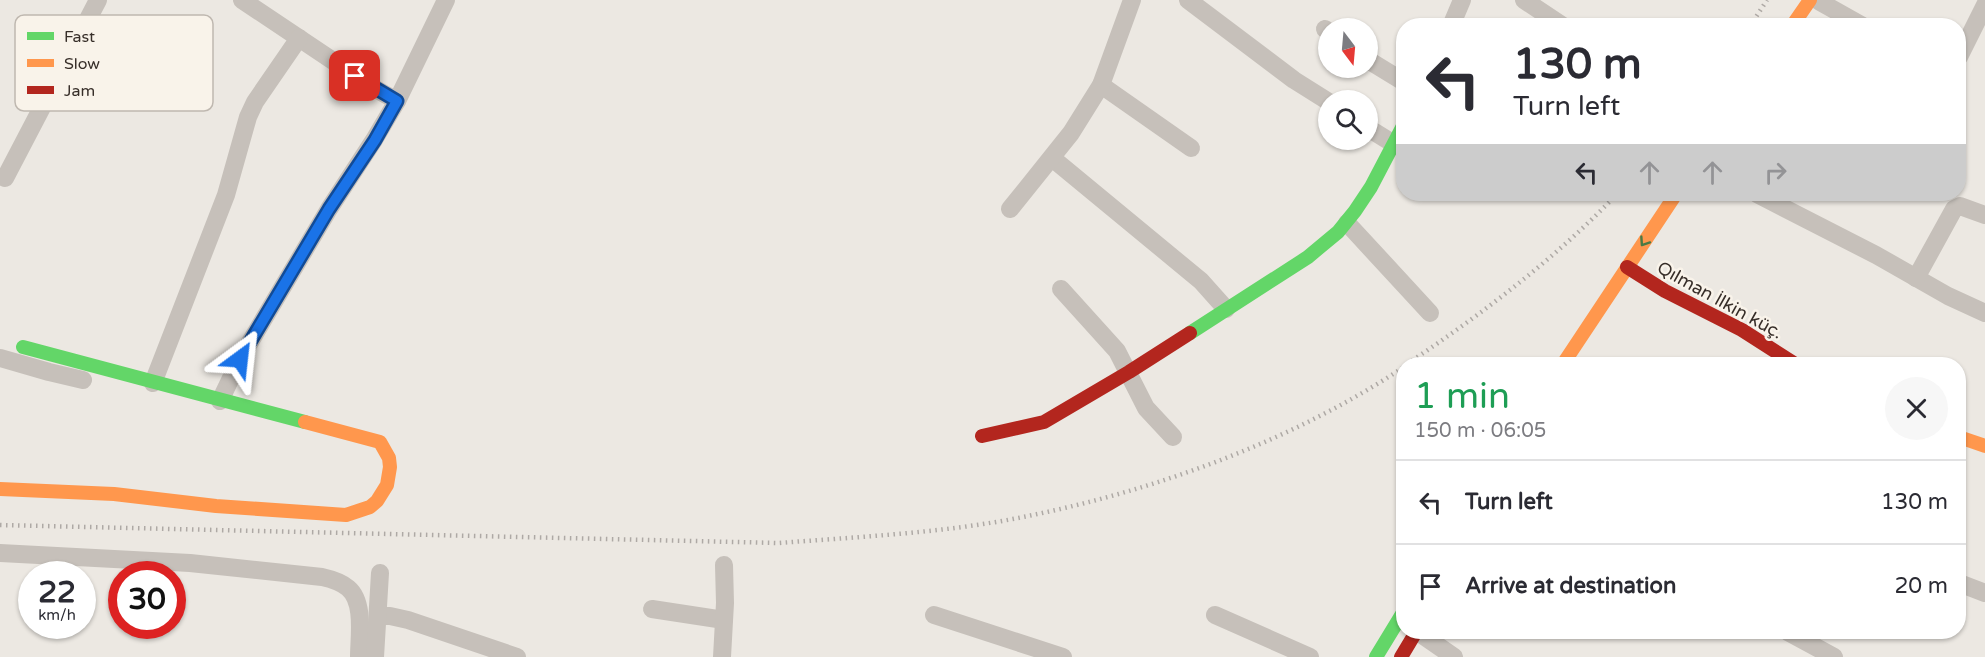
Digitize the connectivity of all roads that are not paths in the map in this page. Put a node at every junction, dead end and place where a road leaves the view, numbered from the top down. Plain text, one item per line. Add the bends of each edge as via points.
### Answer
1 (98, 0) edge
2 (242, 0) edge
3 (446, 0) edge
4 (1132, 0) edge
5 (1188, 0) edge
6 (1462, 0) edge
7 (1524, 0) edge
8 (1817, 1) edge
9 (1985, 5) edge
10 (90, 15) edge
11 (1454, 18) edge
12 (1551, 18) edge
13 (1800, 18) edge
14 (1808, 18) edge
15 (1848, 18) edge
16 (299, 38) junction
17 (1966, 43) edge
18 (1378, 66) edge
19 (1396, 77) edge
20 (1101, 85) junction
21 (1318, 95) edge
22 (397, 101) junction
23 (40, 111) edge
24 (1378, 134) edge
25 (1396, 140) edge
26 (1394, 144) junction
27 (1191, 148) dead end
28 (1052, 158) junction
29 (5, 178) dead end
30 (1672, 201) edge
31 (1685, 201) edge
32 (1787, 201) edge
33 (1010, 209) dead end
34 (1985, 215) edge
35 (1347, 223) junction
36 (1632, 270) junction
37 (1916, 278) junction
38 (1061, 289) dead end
39 (1226, 309) junction
40 (1430, 313) dead end
41 (1985, 313) edge
42 (23, 347) dead end
43 (1568, 357) edge
44 (1581, 357) edge
45 (1784, 357) edge
46 (0, 358) edge
47 (1128, 372) junction
48 (82, 380) dead end
49 (153, 383) junction
50 (220, 401) junction
51 (982, 436) dead end
52 (1173, 437) dead end
53 (1966, 439) edge
54 (1985, 446) edge
55 (0, 489) edge
56 (0, 553) edge
57 (724, 565) dead end
58 (380, 573) dead end
59 (1966, 586) edge
60 (1985, 593) edge
61 (652, 609) dead end
62 (934, 615) dead end
63 (1215, 615) dead end
64 (378, 616) junction
65 (724, 620) junction
66 (1396, 624) edge
67 (1413, 639) edge
68 (1427, 639) edge
69 (1801, 639) edge
70 (359, 657) edge
71 (375, 657) edge
72 (518, 657) edge
73 (722, 657) edge
74 (1063, 657) edge
75 (1310, 657) edge
76 (1376, 657) edge
77 (1401, 657) edge
78 (1454, 657) edge
79 (1834, 657) edge

1 - 10 street
2 - 16 street
3 - 22 street
4 - 20 street
5 - 21 street
6 - 11 street
7 - 12 street
8 - 13 street
8 - 14 street
8 - 15 street
9 - 17 street
16 - 22 street
16 - 49 street via 248,117 226,195
18 - 19 street
20 - 27 street
20 - 28 street
22 - 50 street via 240,359
23 - 29 street
24 - 26 street
25 - 26 street
26 - 35 street
28 - 33 street
28 - 39 street via 1201,280
30 -> 36 street
31 - 36 street
32 - 37 street
34 - 37 street via 1959,206 1954,209
35 - 39 street via 1308,257
35 - 40 street
36 - 43 street
36 - 44 street
36 - 45 street, Qılman İlkin küç.
37 - 41 street
38 - 47 street via 1106,336
39 - 47 street
42 - 49 street
46 - 48 street
47 - 51 street via 1044,422
47 - 52 street via 1146,408
49 - 50 street
50 - 55 street via 380,442 390,462 382,495 370,507 342,515 114,494
53 - 54 street
56 - 70 street via 190,563 336,581 348,588 358,604
57 - 65 street
58 - 64 street
59 - 60 street
61 - 65 street
62 - 74 street
63 - 75 street
64 - 71 street
64 - 72 street via 408,620
65 - 73 street
66 - 76 street
67 - 77 street
68 - 78 street
69 - 79 street

